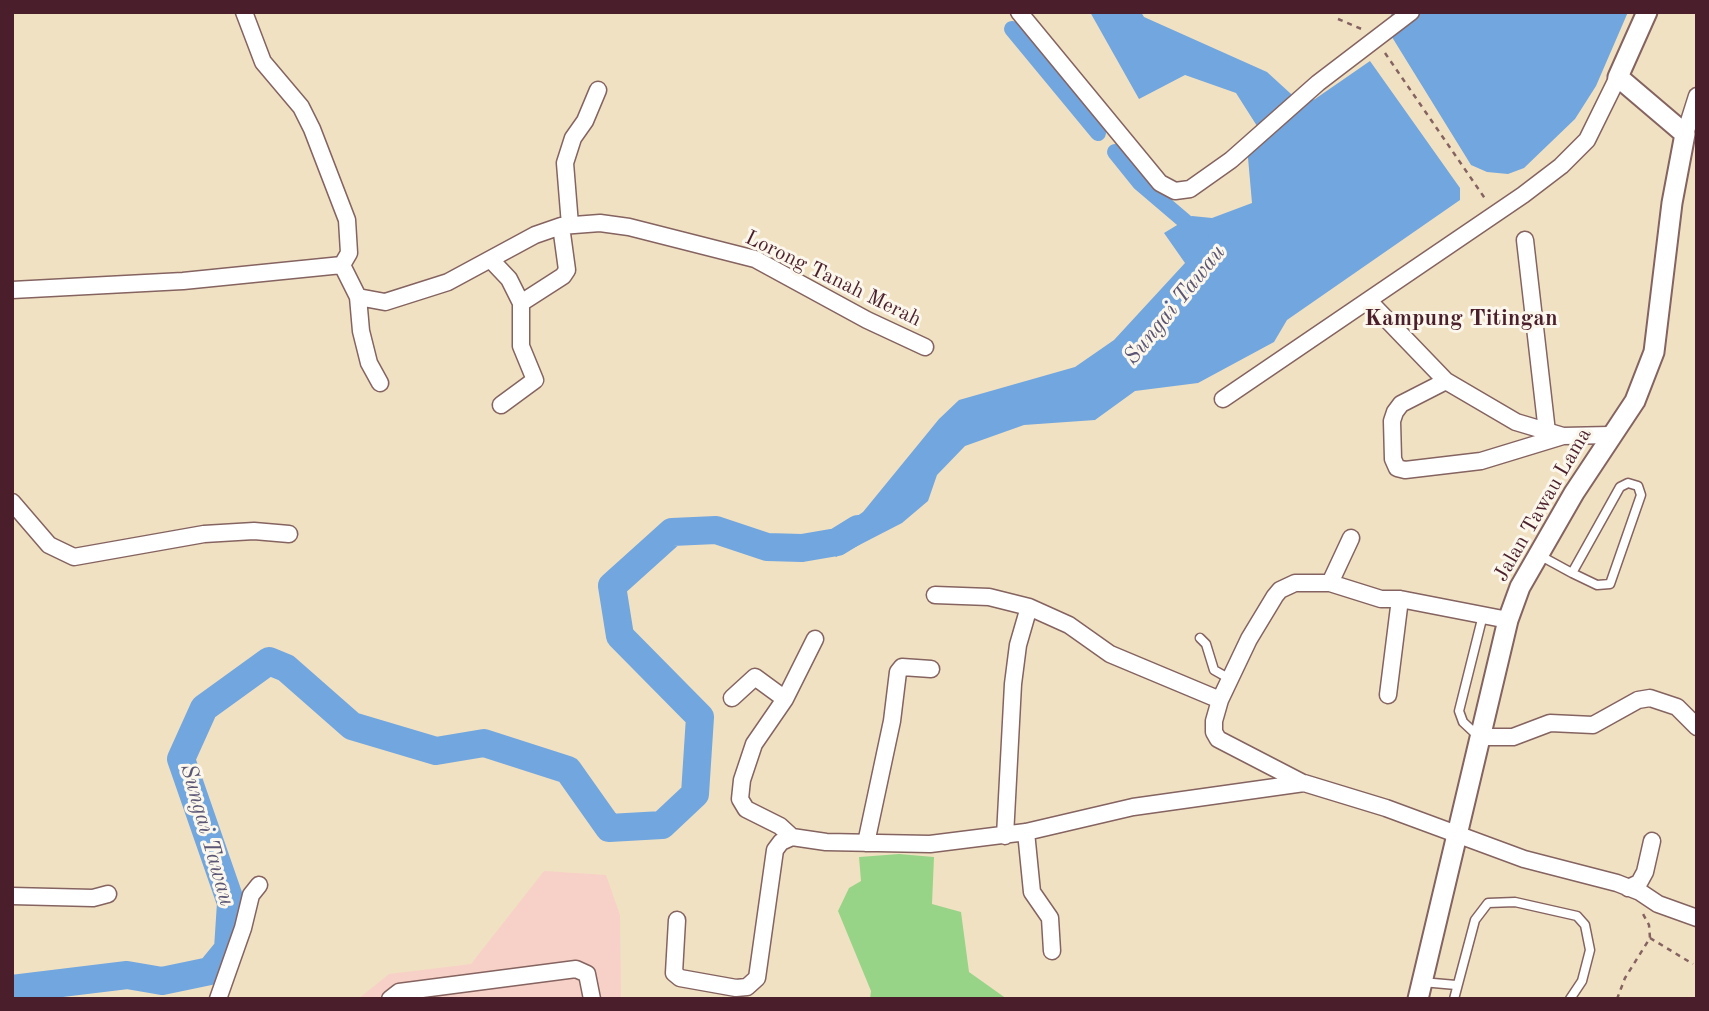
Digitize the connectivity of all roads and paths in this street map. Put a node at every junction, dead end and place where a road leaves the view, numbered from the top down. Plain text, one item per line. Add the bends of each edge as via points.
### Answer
1 (244, 12) edge
2 (1019, 12) edge
3 (1411, 12) edge
4 (1647, 12) edge
5 (1338, 19) dead end
6 (1377, 41) junction
7 (1618, 77) junction
8 (597, 90) dead end
9 (1697, 96) edge
10 (1685, 134) junction
11 (1496, 214) junction
12 (566, 225) junction
13 (1525, 240) dead end
14 (492, 261) junction
15 (342, 265) junction
16 (12, 290) edge
17 (358, 298) junction
18 (1370, 301) junction
19 (521, 303) junction
20 (925, 347) dead end
21 (1446, 381) junction
22 (380, 383) dead end
23 (1223, 399) dead end
24 (501, 405) dead end
25 (1555, 434) junction
26 (1610, 435) junction
27 (12, 502) edge
28 (289, 534) dead end
29 (1351, 538) dead end
30 (1537, 554) junction
31 (1572, 573) junction
32 (1330, 583) junction
33 (935, 595) dead end
34 (1400, 599) junction
35 (1028, 607) junction
36 (1483, 615) junction
37 (1508, 620) junction
38 (1200, 638) dead end
39 (815, 639) dead end
40 (931, 669) dead end
41 (1230, 679) junction
42 (1388, 695) dead end
43 (732, 698) dead end
44 (785, 699) junction
45 (1220, 700) junction
46 (1697, 727) edge
47 (1479, 737) junction
48 (1304, 783) junction
49 (1026, 832) junction
50 (1458, 835) junction
51 (1005, 836) junction
52 (792, 837) junction
53 (1651, 841) dead end
54 (866, 843) junction
55 (259, 885) dead end
56 (1628, 888) junction
57 (108, 894) dead end
58 (12, 896) edge
59 (1642, 912) dead end
60 (1697, 918) edge
61 (677, 920) dead end
62 (1650, 938) junction
63 (1052, 951) dead end
64 (1693, 964) dead end
65 (1456, 985) junction
66 (1420, 990) edge
67 (218, 999) edge
68 (390, 999) edge
69 (592, 999) edge
70 (1454, 999) edge
71 (1570, 999) edge
72 (1617, 999) edge

1 - 15 street via 263,62 301,107 312,129 347,220 349,253
2 - 6 street via 1160,183 1175,191 1190,189
3 - 6 street
4 - 7 street
5 - 6 path via 1360,26
6 - 11 path
7 - 10 street
7 - 11 street via 1587,140 1561,166
8 - 12 street via 565,163
9 - 10 street
10 - 26 street, Jalan Tawau Lama via 1654,352 1635,401
11 - 18 street
12 - 14 street, Lorong Tanah Merah via 535,235
12 - 19 street via 567,270
12 - 20 street, Lorong Tanah Merah via 629,227 755,259
13 - 25 street
14 - 17 street, Lorong Tanah Merah via 402,298 385,302
14 - 19 street via 509,279
15 - 16 street via 183,281
15 - 17 street
17 - 22 street via 369,363
18 - 21 street
18 - 23 street
19 - 24 street via 521,346 535,380
21 - 25 street via 1516,422
21 - 25 street via 1401,404 1395,412 1393,459 1397,468 1481,461
25 - 26 street
26 - 30 street, Jalan Tawau Lama
27 - 28 street via 50,545 74,557 204,534
29 - 32 street
30 - 31 lane
30 - 37 street, Jalan Tawau Lama
31 - 31 lane via 1620,487 1628,483 1637,486 1641,495 1610,584 1597,585
32 - 34 street via 1381,599
32 - 41 street via 1295,583 1280,590
33 - 35 street via 989,597
34 - 36 street
34 - 42 street
35 - 45 street via 1069,625 1110,654
35 - 51 street via 1013,684
36 - 37 street
36 - 47 lane via 1459,710 1463,722
37 - 47 street, Jalan Tawau Lama
38 - 41 lane via 1214,670
39 - 44 street
40 - 54 street via 902,667 898,672
41 - 45 street
43 - 44 street via 755,677
44 - 52 street via 746,761 740,799 746,809
45 - 48 street via 1214,721 1219,739
46 - 47 street via 1676,707 1650,698 1631,703 1594,725 1550,723 1513,737
47 - 50 street, Jalan Tawau Lama
48 - 49 street via 1133,807
48 - 50 street
49 - 51 street
49 - 63 street via 1032,892 1050,918
50 - 56 street
50 - 66 street, Jalan Tawau Lama
51 - 54 street via 930,844
52 - 54 street
52 - 61 street via 775,850 757,978 747,987 680,978 674,973
53 - 56 street via 1645,873 1639,883
55 - 67 street via 251,895
56 - 60 street
57 - 58 street via 93,898
59 - 62 path
62 - 64 path
62 - 72 path
65 - 66 lane
65 - 70 lane
65 - 71 lane via 1475,920 1488,904 1515,902 1577,916 1585,925 1590,950
68 - 69 street via 399,992 576,968 587,974

